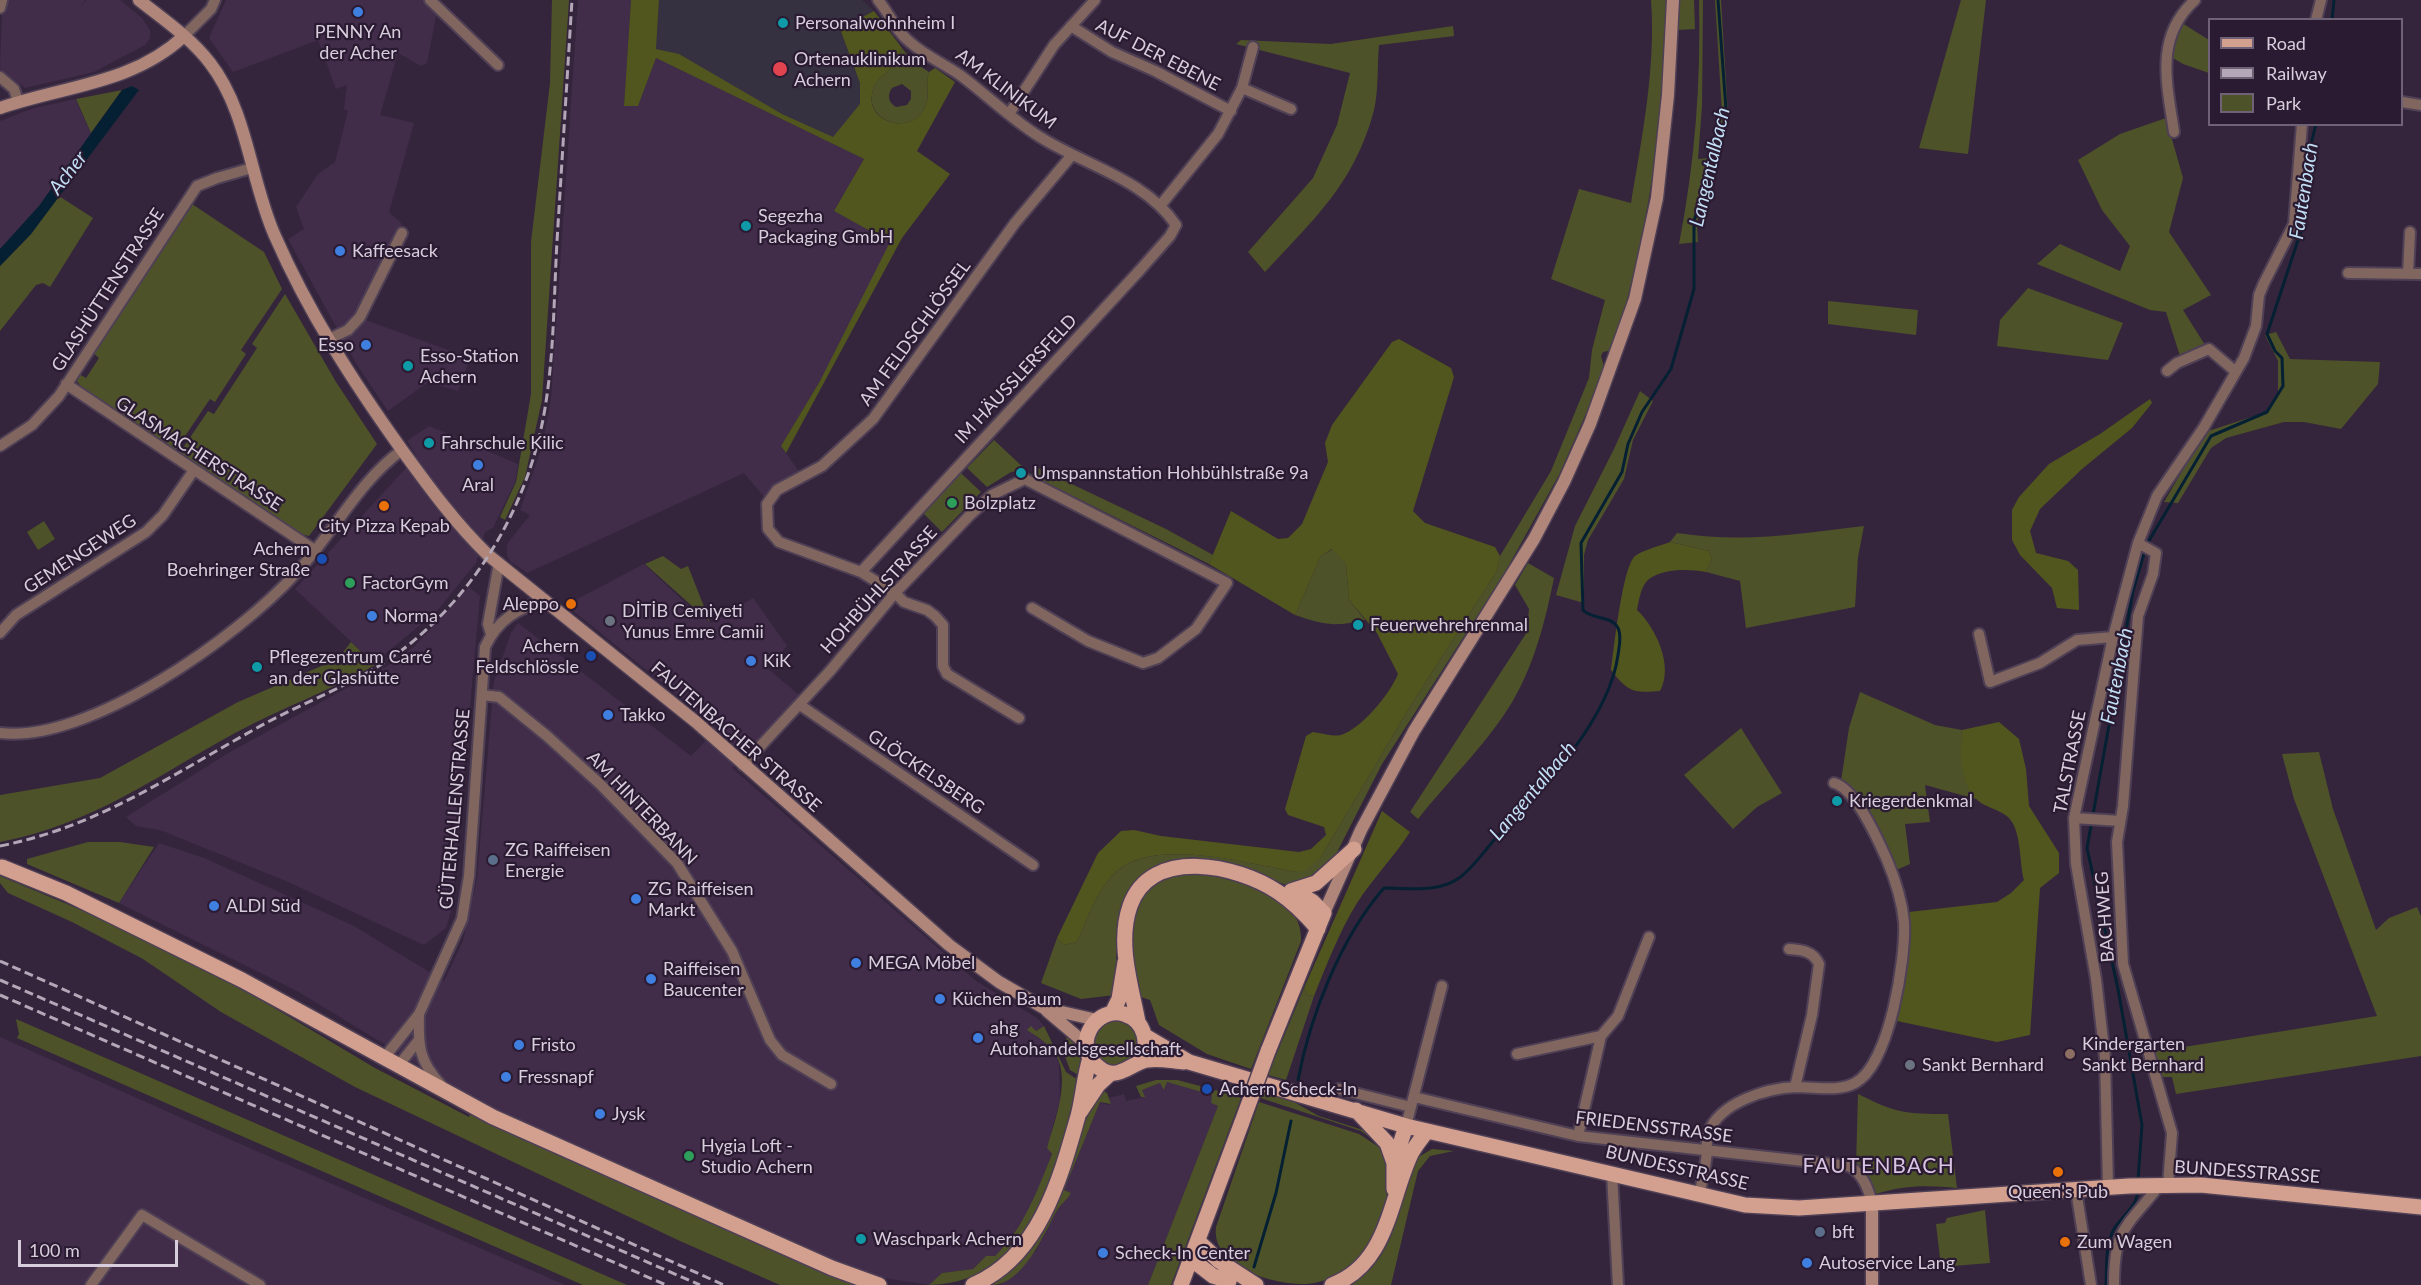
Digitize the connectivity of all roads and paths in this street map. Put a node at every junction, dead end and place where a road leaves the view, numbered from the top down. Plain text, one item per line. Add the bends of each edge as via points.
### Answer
1 (2, 0) edge
2 (139, 0) edge
3 (215, 0) edge
4 (430, 0) edge
5 (878, 0) edge
6 (1095, 0) edge
7 (1673, 0) edge
8 (2195, 0) edge
9 (2321, 0) edge
10 (0, 8) edge
11 (2316, 18) edge
12 (1071, 26) junction
13 (184, 36) junction
14 (1253, 47) dead end
15 (498, 65) dead end
16 (0, 77) edge
17 (1242, 88) junction
18 (18, 101) junction
19 (2403, 102) edge
20 (2421, 105) edge
21 (0, 108) edge
22 (1291, 109) dead end
23 (1231, 111) junction
24 (1009, 114) junction
25 (2302, 126) edge
26 (2174, 132) dead end
27 (1072, 155) junction
28 (252, 168) junction
29 (1160, 206) junction
30 (2410, 232) dead end
31 (402, 233) dead end
32 (2348, 273) dead end
33 (2408, 274) junction
34 (2421, 274) edge
35 (329, 339) junction
36 (2167, 371) dead end
37 (2236, 372) junction
38 (66, 384) junction
39 (0, 446) edge
40 (402, 450) junction
41 (194, 470) junction
42 (2138, 543) junction
43 (315, 551) junction
44 (499, 563) junction
45 (861, 572) junction
46 (895, 593) junction
47 (545, 600) junction
48 (1032, 608) dead end
49 (0, 633) edge
50 (491, 634) junction
51 (1980, 634) dead end
52 (2113, 637) junction
53 (482, 695) junction
54 (800, 705) junction
55 (1019, 718) dead end
56 (0, 733) edge
57 (743, 765) junction
58 (1834, 783) dead end
59 (2074, 818) junction
60 (2120, 821) junction
61 (1354, 849) junction
62 (1033, 865) dead end
63 (2, 867) dead end
64 (1276, 891) junction
65 (1295, 891) junction
66 (1324, 913) junction
67 (1318, 929) junction
68 (1649, 937) dead end
69 (1789, 949) dead end
70 (1125, 959) junction
71 (1442, 986) dead end
72 (1044, 1008) junction
73 (1112, 1013) junction
74 (419, 1014) junction
75 (1097, 1020) junction
76 (1138, 1022) junction
77 (1145, 1036) junction
78 (1601, 1036) junction
79 (418, 1041) junction
80 (1088, 1051) junction
81 (1518, 1054) dead end
82 (384, 1058) junction
83 (1139, 1062) junction
84 (1189, 1062) junction
85 (398, 1066) junction
86 (1111, 1073) junction
87 (831, 1084) dead end
88 (1795, 1087) junction
89 (1339, 1089) dead end
90 (451, 1095) junction
91 (1412, 1102) junction
92 (1356, 1110) junction
93 (1078, 1114) junction
94 (1406, 1126) junction
95 (1427, 1131) junction
96 (1578, 1136) junction
97 (1707, 1151) junction
98 (1394, 1163) junction
99 (1612, 1174) junction
100 (2149, 1185) junction
101 (2108, 1187) junction
102 (2076, 1190) junction
103 (1699, 1196) junction
104 (1394, 1202) junction
105 (1872, 1203) junction
106 (2421, 1207) edge
107 (1198, 1241) junction
108 (1191, 1259) junction
109 (1229, 1281) junction
110 (91, 1285) edge
111 (260, 1285) edge
112 (879, 1285) edge
113 (973, 1285) edge
114 (1181, 1285) edge
115 (1213, 1285) edge
116 (1256, 1285) edge
117 (1332, 1285) edge
118 (1618, 1285) edge
119 (1872, 1285) edge
120 (2091, 1285) edge
121 (2114, 1285) edge

1 - 10 street
2 - 13 street, FAUTENBACHER STRASSE
3 - 13 street
4 - 15 street
5 - 24 street, AM KLINIKUM via 910,43 942,61
6 - 12 street, AUF DER EBENE
7 - 61 street via 1657,198 1635,299 1613,363 1564,482 1534,539 1414,731
8 - 26 street via 2176,23 2164,70
9 - 11 street
12 - 23 street, AUF DER EBENE via 1112,52
12 - 24 street, AUF DER EBENE
13 - 18 street via 135,70
13 - 28 street, FAUTENBACHER STRASSE via 219,76 234,106
14 - 17 street
16 - 18 street via 14,88
17 - 22 street
17 - 23 street
18 - 21 street
19 - 20 street
23 - 29 street via 1203,155
24 - 27 street, AM KLINIKUM
25 - 37 street, TALSTRASSE via 2294,224 2259,295 2256,327
27 - 29 street, AM KLINIKUM via 1104,167
27 - 45 street, AM FELDSCHLÖSSEL via 1015,223 873,419 822,466 777,490 767,504 768,529 779,542
28 - 35 street, FAUTENBACHER STRASSE via 275,236
28 - 38 street, GLASHÜTTENSTRASSE via 197,186
29 - 45 street, IM HÄUSSLERSFELD via 1176,225 1170,236
30 - 33 street
31 - 35 street via 360,317 348,330
32 - 33 street
33 - 34 street
35 - 40 street, FAUTENBACHER STRASSE
36 - 37 street via 2210,349
37 - 42 street, TALSTRASSE via 2157,496
38 - 39 street, GLASHÜTTENSTRASSE via 32,425
38 - 41 street, GLASMACHERSTRASSE
40 - 43 street via 381,466
40 - 44 street, FAUTENBACHER STRASSE via 457,524
41 - 43 street, GLASMACHERSTRASSE
41 - 49 street, GEMENGEWEG via 163,515 146,532 16,615
42 - 52 street, TALSTRASSE
42 - 60 street, BACHWEG via 2156,553 2138,616
43 - 56 street via 269,601 230,633 148,687 87,718 60,726
44 - 47 street, FAUTENBACHER STRASSE
44 - 50 street, GÜTERHALLENSTRASSE via 488,624
45 - 46 street, AM FELDSCHLÖSSEL
46 - 48 street, HOHBÜHLSTRASSE via 992,495 1025,479 1227,583 1196,629 1158,658 1143,663 1088,641
46 - 54 street, HOHBÜHLSTRASSE
46 - 55 street, AM FELDSCHLÖSSEL via 904,602 927,610 942,625 943,666 947,674
47 - 50 street via 511,613
47 - 57 street, FAUTENBACHER STRASSE
50 - 53 street, GÜTERHALLENSTRASSE via 485,647
51 - 52 street via 1990,682 2040,663 2077,640
52 - 59 street, TALSTRASSE
53 - 74 street, GÜTERHALLENSTRASSE via 469,876 462,920
53 - 87 street, AM HINTERBANN via 499,697 547,736 677,863 732,951 770,1040 782,1055
54 - 57 street, HOHBÜHLSTRASSE
54 - 62 street, GLÖCKELSBERG
57 - 72 street, FAUTENBACHER STRASSE via 949,945 999,982
58 - 88 street via 1847,791 1867,820 1895,878 1904,922 1899,989 1877,1055 1862,1078 1843,1088
59 - 60 street
59 - 101 street, TALSTRASSE via 2076,864 2105,1058
60 - 100 street, BACHWEG via 2117,842 2123,964 2172,1133
61 - 65 main road via 1316,883
61 - 66 street
63 - 82 main road via 66,893 242,980
64 - 65 main road
64 - 67 main road
64 - 70 main road via 1203,865 1170,869 1142,888 1131,903
65 - 66 main road
66 - 67 main road
67 - 107 main road, bridge
68 - 78 street via 1618,1016
69 - 88 street via 1804,950 1816,957 1819,964
70 - 73 main road via 1119,999
70 - 76 main road
71 - 91 street
72 - 75 street, FAUTENBACHER STRASSE
72 - 80 street, FAUTENBACHER STRASSE
73 - 75 main road
73 - 76 main road
74 - 79 street, GÜTERHALLENSTRASSE
74 - 82 street, GÜTERHALLENSTRASSE
75 - 80 main road via 1087,1035
76 - 77 main road
77 - 83 main road via 1145,1050
77 - 84 main road
78 - 81 street
78 - 96 street
79 - 85 street
79 - 90 street, GÜTERHALLENSTRASSE via 428,1071
80 - 86 main road via 1095,1065
80 - 93 main road
82 - 85 main road
83 - 84 main road
83 - 86 main road via 1126,1071
84 - 92 main road, BUNDESSTRASSE
85 - 90 main road
86 - 93 main road
88 - 97 street via 1747,1098 1722,1114 1707,1134
89 - 91 street, FRIEDENSSTRASSE
90 - 112 main road via 542,1141
91 - 94 street
91 - 96 street, FRIEDENSSTRASSE
92 - 94 main road, BUNDESSTRASSE
92 - 98 main road via 1387,1143
93 - 113 main road via 1050,1200 1032,1236 998,1272
94 - 95 main road, BUNDESSTRASSE
94 - 98 main road
95 - 99 main road, BUNDESSTRASSE
95 - 104 main road via 1411,1154
96 - 97 street, FRIEDENSSTRASSE
97 - 103 street
97 - 105 street, FRIEDENSSTRASSE via 1849,1166 1857,1170
98 - 104 main road
99 - 103 main road, BUNDESSTRASSE
99 - 118 street
100 - 101 main road, BUNDESSTRASSE
100 - 106 main road, BUNDESSTRASSE via 2201,1185
100 - 121 street via 2155,1191 2117,1242
101 - 102 main road, BUNDESSTRASSE
102 - 105 main road, BUNDESSTRASSE
102 - 120 street
103 - 105 main road, BUNDESSTRASSE via 1799,1208
104 - 117 main road via 1376,1249 1352,1274
105 - 119 street
107 - 108 main road
107 - 116 main road via 1219,1261
108 - 109 main road via 1213,1276
108 - 114 main road
109 - 115 main road
109 - 116 main road
110 - 111 street via 142,1215

